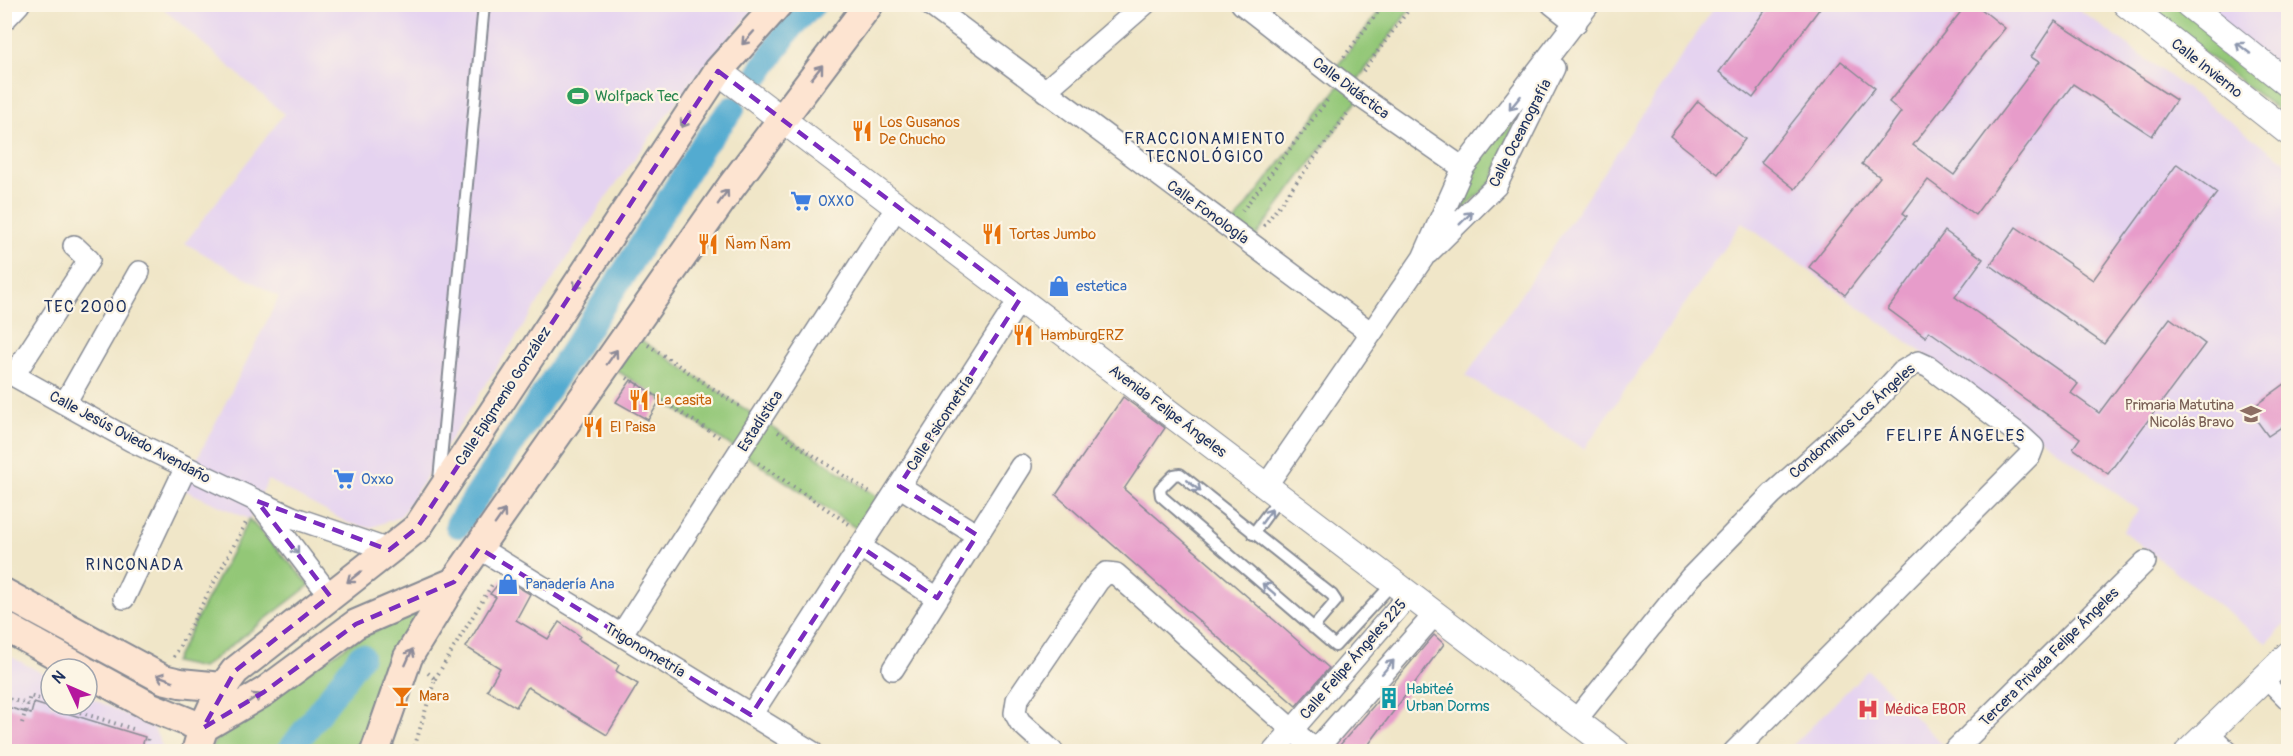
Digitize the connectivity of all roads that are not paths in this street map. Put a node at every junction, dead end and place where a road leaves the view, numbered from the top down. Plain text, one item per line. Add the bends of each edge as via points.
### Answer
1 (19, 4) edge
2 (778, 4) edge
3 (869, 4) edge
4 (929, 4) edge
5 (1145, 4) edge
6 (1242, 4) edge
7 (1552, 4) edge
8 (1589, 4) edge
9 (2126, 4) edge
10 (2188, 4) edge
11 (484, 5) edge
12 (4, 20) edge
13 (1576, 23) junction
14 (718, 71) junction
15 (2289, 84) edge
16 (1045, 91) junction
17 (781, 118) junction
18 (2289, 132) edge
19 (1463, 168) junction
20 (897, 207) junction
21 (74, 246) dead end
22 (1423, 258) junction
23 (139, 272) dead end
24 (1020, 299) junction
25 (1371, 333) junction
26 (9, 372) edge
27 (65, 403) junction
28 (1020, 466) dead end
29 (186, 467) junction
30 (899, 486) junction
31 (1273, 491) junction
32 (437, 497) junction
33 (257, 501) junction
34 (1253, 534) junction
35 (977, 535) junction
36 (864, 542) junction
37 (389, 550) junction
38 (2145, 562) dead end
39 (467, 564) junction
40 (1402, 588) junction
41 (4, 593) edge
42 (330, 596) junction
43 (124, 598) dead end
44 (937, 598) junction
45 (1435, 614) junction
46 (4, 626) edge
47 (1313, 628) junction
48 (621, 635) junction
49 (2289, 656) edge
50 (60, 657) edge
51 (893, 669) dead end
52 (99, 679) edge
53 (2264, 679) junction
54 (222, 687) junction
55 (2289, 703) edge
56 (752, 715) junction
57 (1576, 720) junction
58 (1293, 729) junction
59 (2210, 730) junction
60 (199, 740) edge
61 (1315, 751) edge
62 (375, 752) edge
63 (812, 752) edge
64 (1053, 752) edge
65 (1273, 752) edge
66 (1617, 752) edge
67 (1734, 752) edge
68 (1953, 752) edge
69 (2188, 752) edge
70 (2232, 752) edge

1 - 12 street
2 -> 14 main road, Calle Epigmenio González
17 -> 3 main road
4 - 16 street, Calle Fonología
5 - 16 street
6 - 19 street, Calle Didáctica via 1346,85
7 - 13 street
8 - 13 street, Calle Oceanografía
9 - 18 street, Calle Invierno
15 -> 10 street
11 - 32 lane
13 -> 19 street, Calle Oceanografía
22 -> 13 street, Calle Oceanografía via 1496,186
14 - 17 street, Avenida Felipe Ángeles
14 -> 32 main road, Calle Epigmenio González
16 - 25 street, Calle Fonología
17 - 20 street, Avenida Felipe Ángeles
39 -> 17 main road
19 - 22 street, Calle Oceanografía
20 - 24 street, Avenida Felipe Ángeles
20 - 48 street, Estadística
21 - 26 street via 89,260
22 - 25 street, Calle Oceanografía
23 - 27 street
24 - 30 street, Calle Psicometría
24 - 31 street, Avenida Felipe Ángeles
25 - 31 street, Calle Oceanografía
26 - 27 street, Calle Jesús Oviedo Avendaño
27 - 29 street, Calle Jesús Oviedo Avendaño
28 - 35 street
29 - 33 street, Calle Jesús Oviedo Avendaño
29 - 43 street
30 - 35 street
30 - 36 street, Calle Psicometría
34 -> 31 lane
31 - 40 street, Avenida Felipe Ángeles
32 - 37 main road, Calle Epigmenio González via 417,528
33 - 37 street, Calle Jesús Oviedo Avendaño
33 -> 42 street, Calle Jesús Oviedo Avendaño
34 - 47 lane via 1332,595 1333,607
47 -> 34 lane via 1161,496 1160,489 1174,474 1180,474
35 - 44 street
36 - 44 street
36 - 56 street, Calle Psicometría
37 -> 42 main road, Calle Epigmenio González
38 - 68 street, Tercera Privada Felipe Ángeles
39 - 48 street, Trigonometría
60 -> 39 main road via 356,624
39 - 62 main road via 408,657
40 - 45 street, Avenida Felipe Ángeles
40 - 47 lane via 1335,646
40 - 58 street, Calle Felipe Ángeles 225
54 -> 41 main road via 163,678
42 - 54 main road, Calle Epigmenio González via 235,671
44 - 51 street
45 - 57 street, Avenida Felipe Ángeles
61 -> 45 street, Calle Felipe Ángeles 225
46 - 50 main road
48 - 56 street, Trigonometría
49 - 53 street
52 - 60 main road
53 - 55 street
53 - 59 street
54 - 60 main road, Calle Epigmenio González
56 - 63 street, Trigonometría
57 - 66 street, Avenida Felipe Ángeles
57 - 67 street, Condominios Los Ángeles via 1690,578 1772,494 1904,371 1918,362 1929,367 2021,436 2033,447 2030,456
58 - 61 street
58 - 64 street via 1116,574 1106,573 1017,700 1014,714
58 - 65 street, Calle Felipe Ángeles 225
59 - 69 street
59 - 70 street

